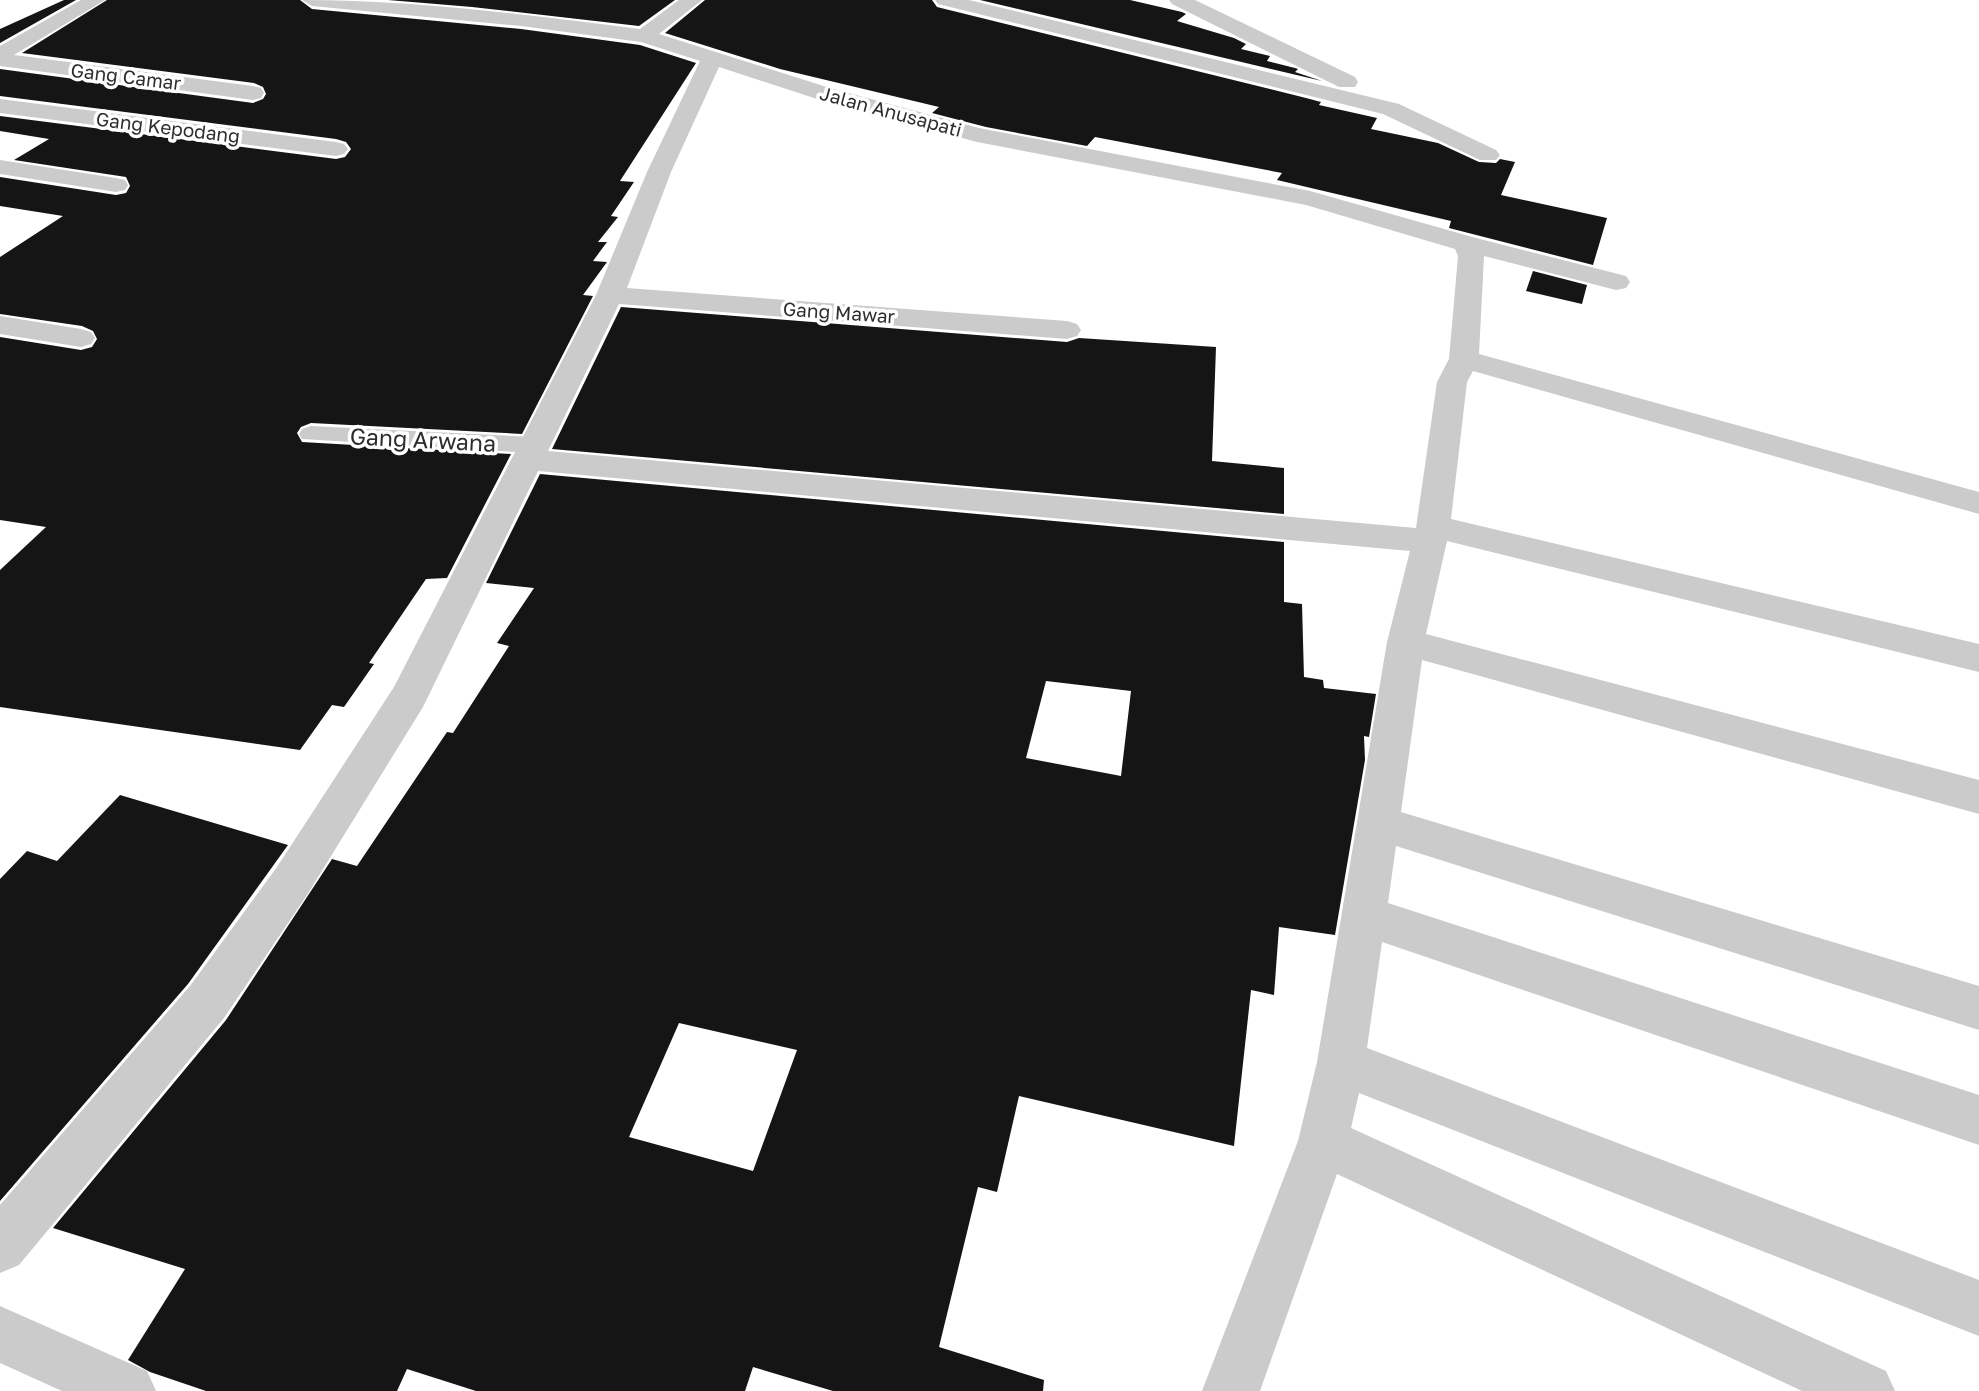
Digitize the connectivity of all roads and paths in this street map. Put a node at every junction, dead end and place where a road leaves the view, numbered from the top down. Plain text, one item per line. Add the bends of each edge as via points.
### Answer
1 (95, 0) edge
2 (312, 0) edge
3 (488, 0) edge
4 (692, 0) edge
5 (945, 0) edge
6 (1179, 0) edge
7 (466, 16) junction
8 (644, 36) junction
9 (712, 58) junction
10 (4, 59) edge
11 (253, 93) dead end
12 (0, 106) edge
13 (1391, 109) junction
14 (336, 149) dead end
15 (1488, 155) dead end
16 (0, 167) edge
17 (116, 185) dead end
18 (1467, 244) junction
19 (1616, 282) dead end
20 (610, 295) junction
21 (0, 326) edge
22 (1067, 330) dead end
23 (81, 338) dead end
24 (1464, 359) junction
25 (312, 433) dead end
26 (530, 453) junction
27 (1979, 503) edge
28 (1431, 533) junction
29 (1406, 642) junction
30 (1979, 658) edge
31 (1979, 797) edge
32 (1378, 823) junction
33 (1363, 915) junction
34 (1979, 1008) edge
35 (1341, 1062) junction
36 (1979, 1120) edge
37 (1323, 1141) junction
38 (0, 1246) edge
39 (1979, 1308) edge
40 (0, 1334) edge
41 (127, 1391) edge
42 (1231, 1391) edge
43 (1866, 1391) edge

1 - 10 street
2 - 7 street, Jalan Anusapati
3 - 7 street
4 - 8 street
5 - 13 street
6 - 13 street via 1345,81
7 - 8 street, Jalan Anusapati
8 - 9 street, Jalan Anusapati
9 - 18 street, Jalan Anusapati via 977,135 1310,198
9 - 20 street via 659,172
10 - 11 street, Gang Camar
12 - 14 street, Gang Kepodang
13 - 15 street
16 - 17 street
18 - 19 street, Jalan Anusapati
18 - 24 street via 1471,256
20 - 22 street, Gang Mawar
20 - 26 street
21 - 23 street
24 - 27 street
24 - 28 street via 1452,382
25 - 26 lane, Gang Arwana
26 - 28 street
26 - 38 street via 409,696 292,881 207,1002
28 - 29 street
28 - 30 street
29 - 31 street
29 - 32 street
32 - 33 street
32 - 34 street
33 - 35 street
33 - 36 street
35 - 37 street
35 - 39 street
37 - 42 street
37 - 43 street
40 - 41 street

